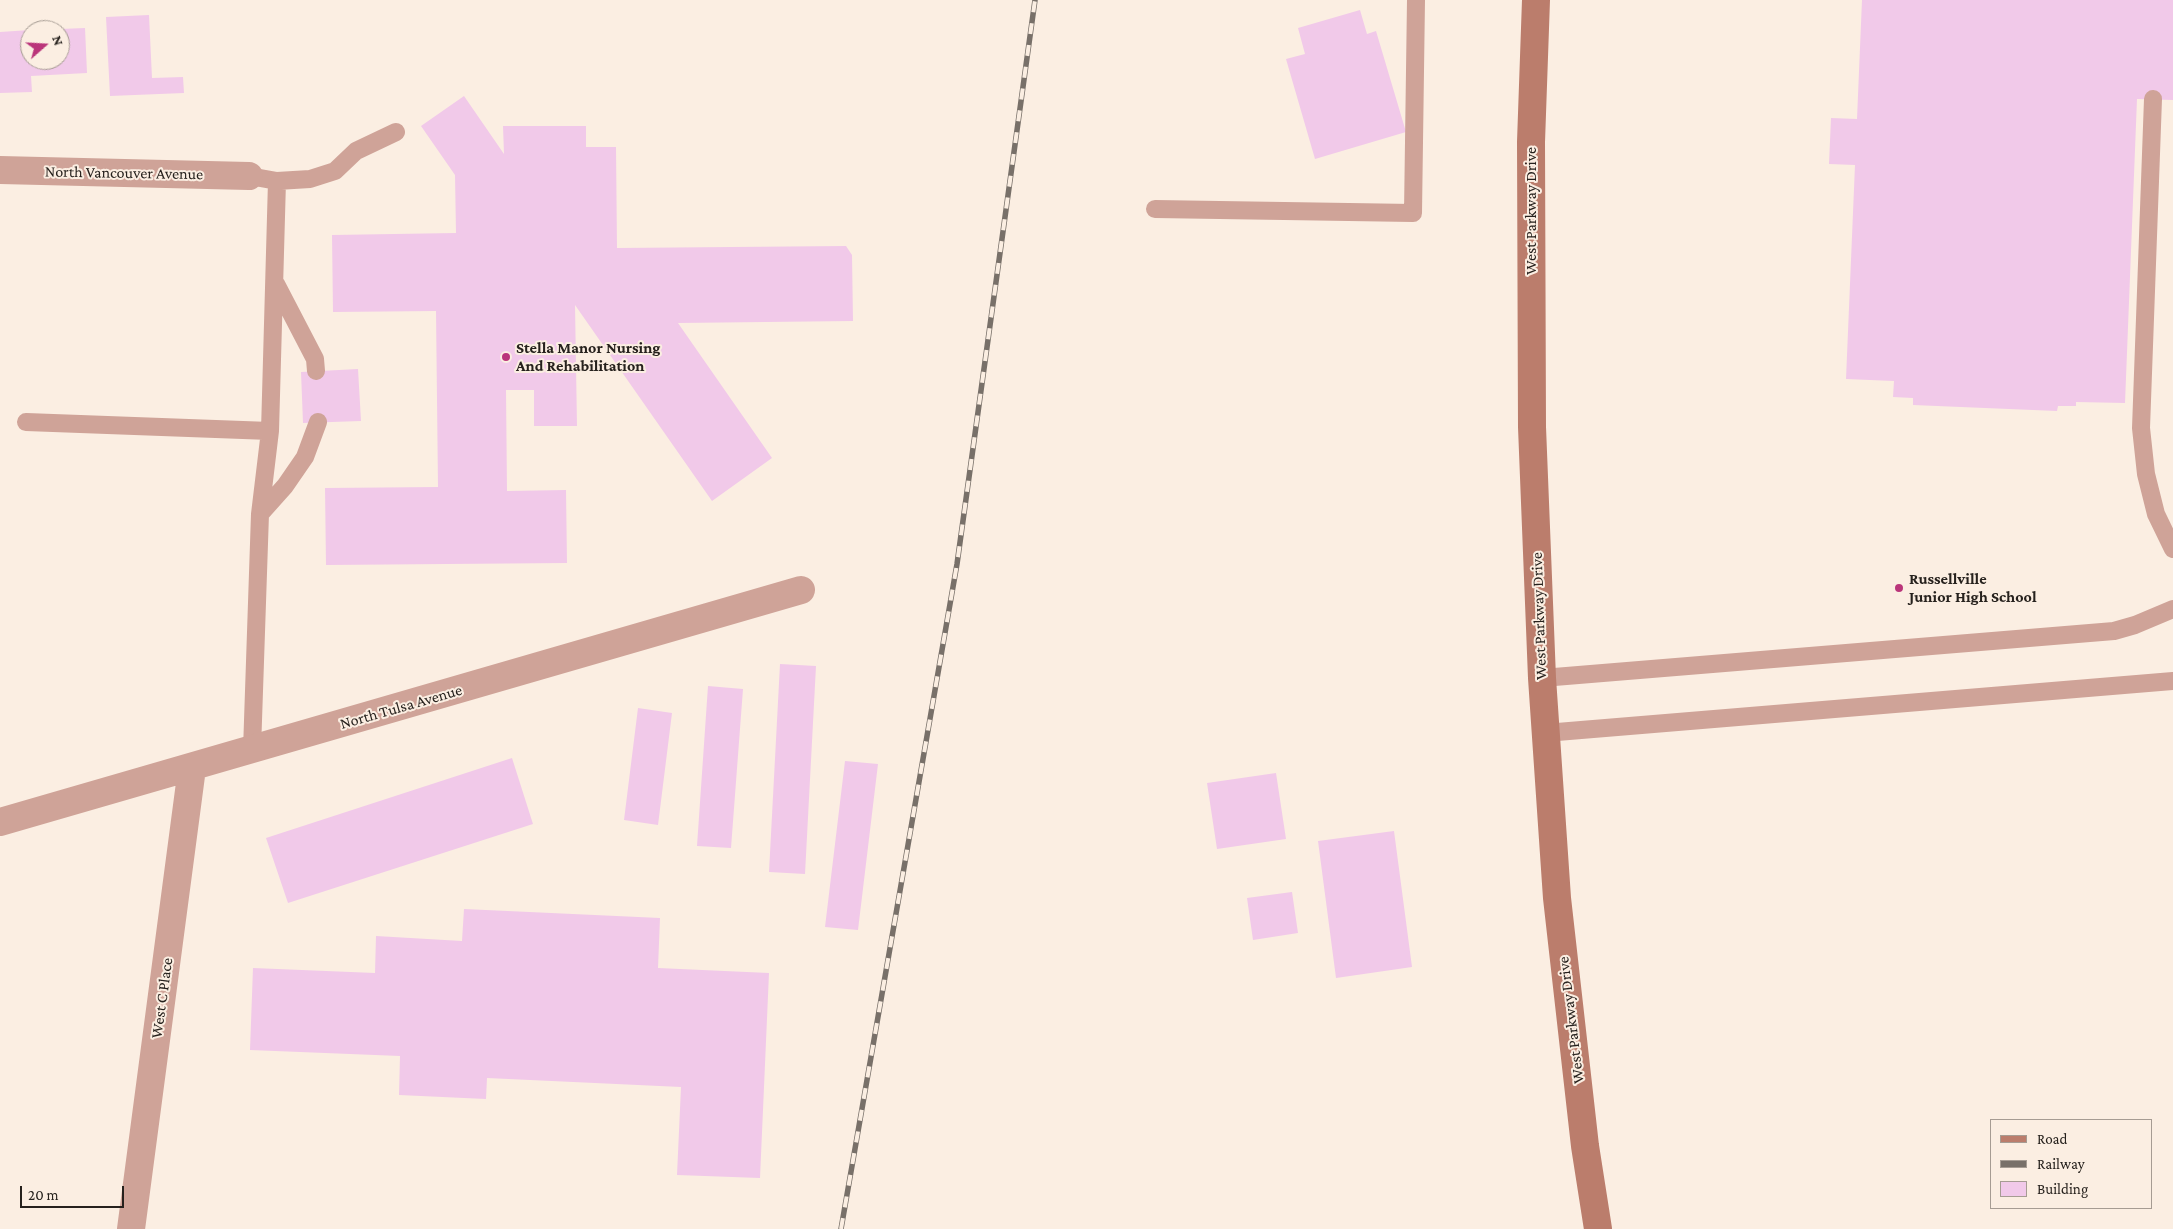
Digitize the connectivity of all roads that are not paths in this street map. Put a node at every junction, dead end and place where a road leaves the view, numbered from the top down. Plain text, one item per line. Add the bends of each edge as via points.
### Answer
1 (1416, 0) edge
2 (1536, 0) edge
3 (2153, 99) dead end
4 (396, 132) dead end
5 (0, 170) edge
6 (249, 176) joint
7 (278, 181) junction
8 (1155, 209) dead end
9 (275, 282) junction
10 (316, 372) dead end
11 (26, 422) dead end
12 (318, 422) dead end
13 (270, 431) junction
14 (260, 514) junction
15 (2173, 549) edge
16 (801, 590) dead end
17 (2173, 608) edge
18 (1542, 678) junction
19 (2173, 680) edge
20 (1545, 733) junction
21 (252, 750) junction
22 (192, 768) junction
23 (0, 822) edge
24 (131, 1229) edge
25 (1598, 1229) edge

1 - 8 lane via 1413,213
2 - 18 main road, West Parkway Drive via 1531,142 1532,427
3 - 15 lane via 2141,428 2146,474 2156,514
4 - 7 lane via 356,151 334,171 310,179
5 - 6 street, North Vancouver Avenue
6 - 7 lane
7 - 9 lane
9 - 10 lane via 315,359
9 - 13 lane
11 - 13 lane
12 - 14 lane via 300,464 286,486
13 - 14 lane
14 - 21 lane
16 - 21 street, North Tulsa Avenue
17 - 18 lane via 2114,631
18 - 20 main road, West Parkway Drive
19 - 20 lane
20 - 25 main road, West Parkway Drive via 1557,898 1585,1146
21 - 22 street, North Tulsa Avenue
22 - 23 street, North Tulsa Avenue
22 - 24 street, West C Place

